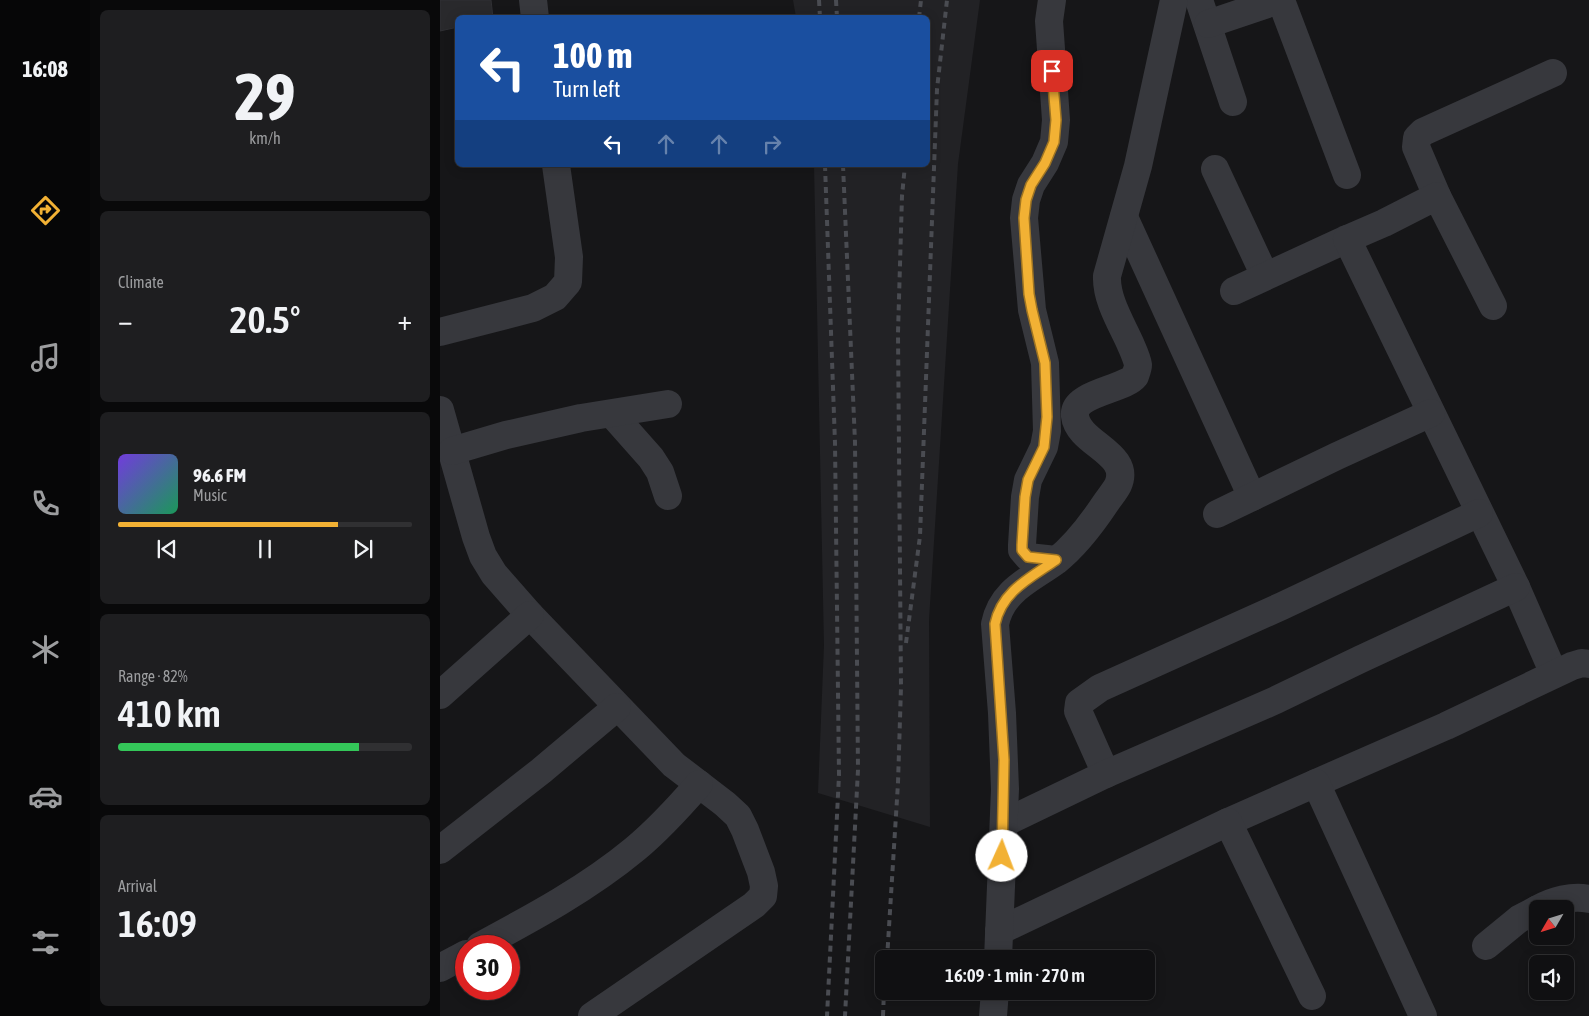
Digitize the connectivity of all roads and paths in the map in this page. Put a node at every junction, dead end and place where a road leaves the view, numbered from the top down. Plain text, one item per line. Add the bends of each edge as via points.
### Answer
1 (533, 0) edge
2 (1052, 0) edge
3 (1174, 0) edge
4 (1204, 12) edge
5 (536, 15) edge
6 (1553, 73) dead end
7 (1233, 102) dead end
8 (556, 167) edge
9 (1215, 169) dead end
10 (1347, 175) dead end
11 (1437, 196) junction
12 (1124, 217) junction
13 (1347, 239) junction
14 (1265, 276) junction
15 (1234, 291) dead end
16 (1493, 306) dead end
17 (440, 332) edge
18 (668, 404) dead end
19 (440, 410) edge
20 (1431, 413) junction
21 (612, 414) junction
22 (452, 450) junction
23 (668, 496) dead end
24 (1252, 497) junction
25 (1479, 513) junction
26 (1217, 514) dead end
27 (1056, 560) junction
28 (1516, 587) junction
29 (530, 615) junction
30 (1589, 664) edge
31 (1554, 674) junction
32 (440, 695) edge
33 (617, 707) junction
34 (1106, 774) junction
35 (1316, 783) junction
36 (699, 784) junction
37 (1228, 822) junction
38 (1004, 823) junction
39 (440, 850) edge
40 (1589, 898) edge
41 (1561, 900) edge
42 (1529, 914) edge
43 (999, 932) junction
44 (500, 935) edge
45 (1486, 946) dead end
46 (998, 950) edge
47 (455, 960) edge
48 (440, 968) edge
49 (1312, 996) dead end
50 (994, 1000) edge
51 (592, 1016) edge
52 (993, 1016) edge
53 (1422, 1016) edge

1 - 5 street
2 - 27 street via 1049,21 1056,120 1054,142 1031,185 1024,218 1029,294 1045,363 1046,431 1044,447 1028,480 1022,550 1028,557
3 - 12 street
4 - 7 street
4 - 10 street via 1276,1 1282,3
6 - 11 street via 1423,132 1417,138 1416,147
8 - 17 street via 568,257 568,282 555,297 532,308
9 - 14 street
11 - 13 street
11 - 16 street
12 - 24 street
12 - 27 street via 1107,284 1138,366 1129,380 1086,399 1074,414 1076,423 1118,464 1121,474 1117,486 1093,521 1077,542
13 - 14 street
13 - 20 street
14 - 15 street
18 - 21 street
19 - 22 street
20 - 24 street
20 - 25 street
21 - 22 street via 571,420
21 - 23 street via 651,458
22 - 29 street via 483,556 494,574
24 - 26 street
25 - 28 street
25 - 34 street via 1089,695 1079,703 1078,711
27 - 38 street via 1005,599 995,624 1004,751
28 - 31 street
28 - 34 street via 1276,700
29 - 32 street
29 - 33 street
30 - 31 street via 1582,662
31 - 35 street
33 - 36 street via 674,765
33 - 39 street
34 - 38 street
35 - 37 street
35 - 53 street
36 - 44 street via 635,850 587,884
36 - 51 street via 738,816 761,872 763,896
37 - 43 street
37 - 49 street
38 - 43 street
40 - 41 street
42 - 45 street
43 - 46 street
47 - 48 street
50 - 52 street

